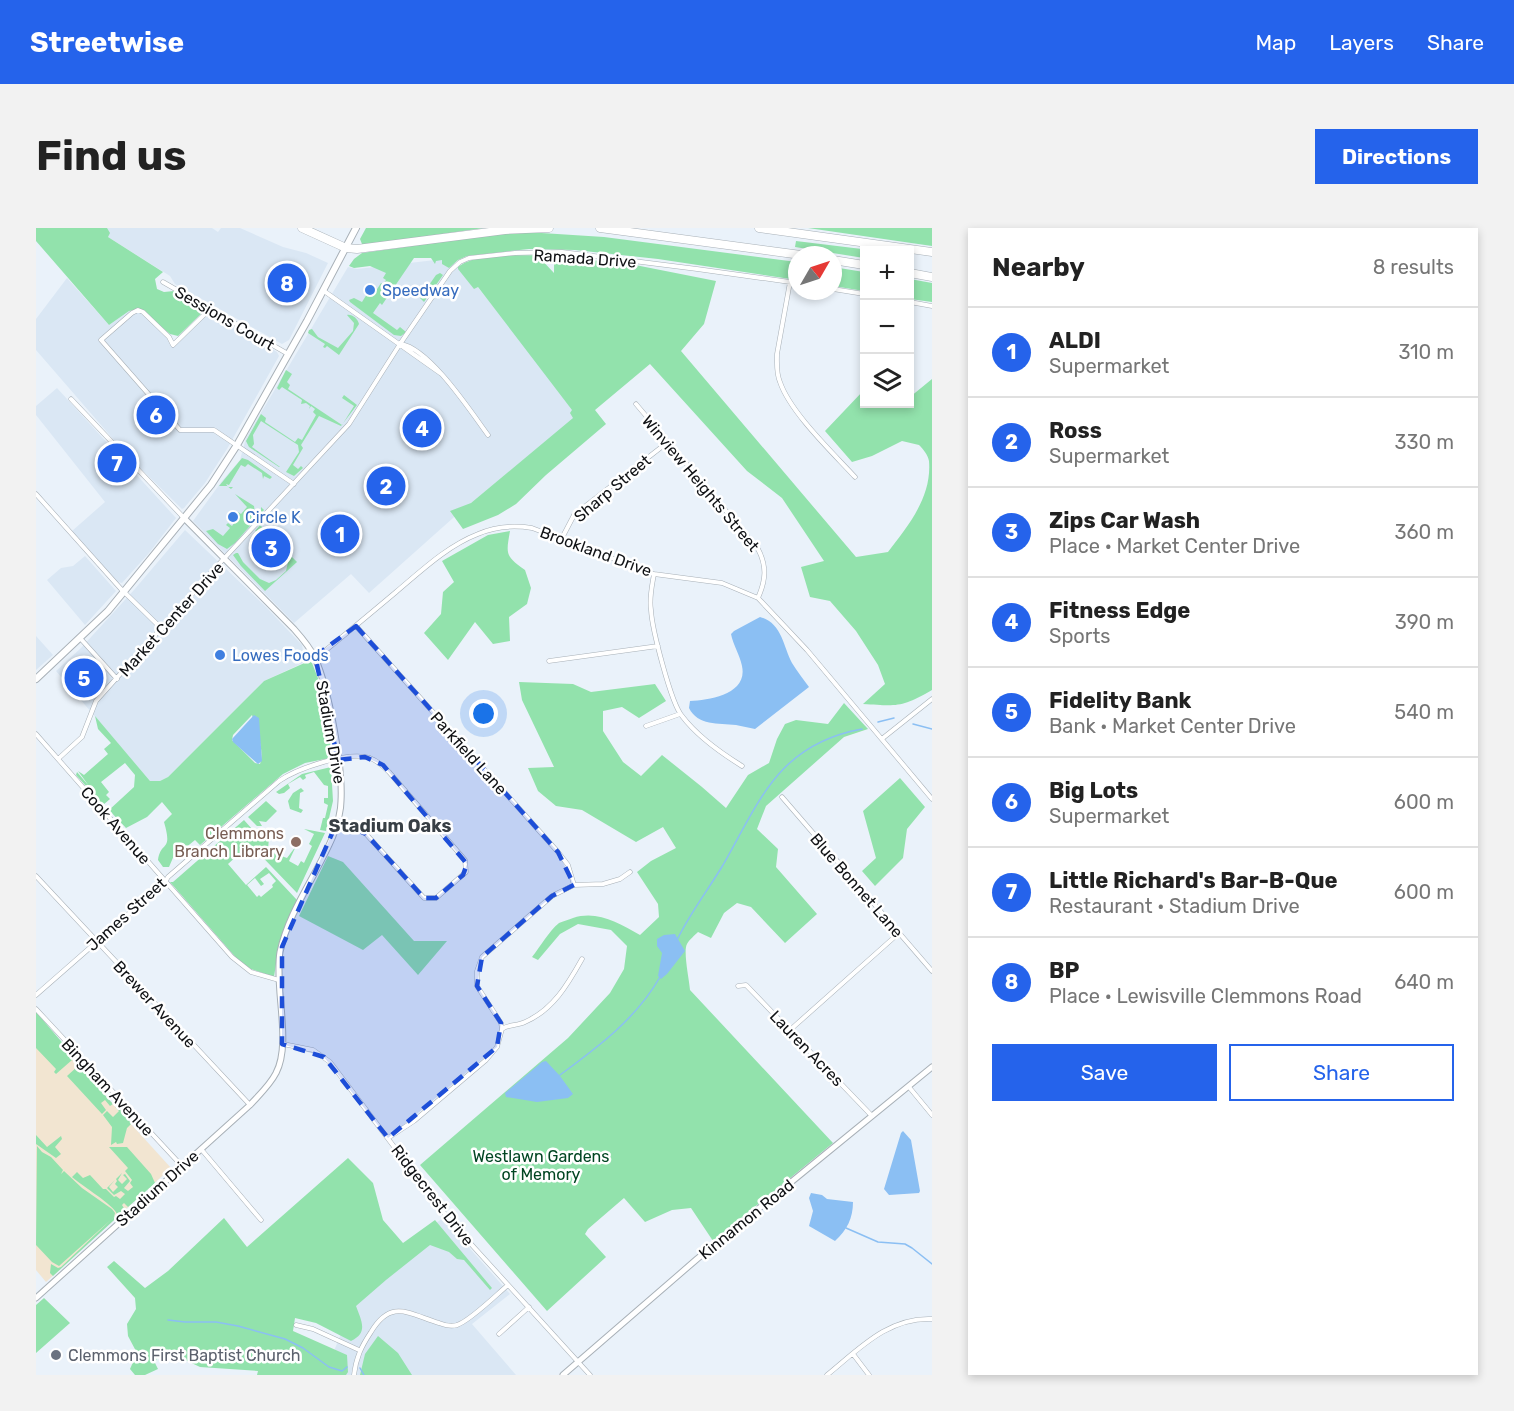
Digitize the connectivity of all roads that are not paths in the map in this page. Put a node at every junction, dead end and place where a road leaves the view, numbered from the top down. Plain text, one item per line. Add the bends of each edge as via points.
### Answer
1 (302, 228) edge
2 (356, 228) edge
3 (549, 228) edge
4 (600, 228) edge
5 (759, 228) edge
6 (346, 248) junction
7 (932, 252) edge
8 (788, 253) edge
9 (842, 261) edge
10 (860, 264) edge
11 (914, 274) edge
12 (932, 277) edge
13 (163, 282) dead end
14 (788, 282) edge
15 (842, 290) edge
16 (324, 291) junction
17 (788, 293) edge
18 (860, 293) edge
19 (914, 303) edge
20 (932, 306) edge
21 (210, 309) junction
22 (400, 344) junction
23 (288, 354) junction
24 (71, 399) dead end
25 (636, 404) dead end
26 (488, 435) dead end
27 (668, 442) junction
28 (237, 445) junction
29 (855, 477) dead end
30 (294, 484) junction
31 (36, 494) edge
32 (185, 519) junction
33 (562, 538) junction
34 (224, 559) junction
35 (654, 574) junction
36 (124, 593) junction
37 (758, 598) junction
38 (356, 626) junction
39 (162, 629) junction
40 (81, 638) junction
41 (658, 646) junction
42 (315, 656) junction
43 (549, 661) dead end
44 (36, 679) edge
45 (117, 679) junction
46 (932, 699) edge
47 (680, 714) junction
48 (646, 726) dead end
49 (36, 734) edge
50 (883, 738) junction
51 (58, 759) junction
52 (338, 760) junction
53 (742, 766) dead end
54 (782, 797) dead end
55 (932, 800) edge
56 (338, 820) junction
57 (630, 872) dead end
58 (36, 876) edge
59 (165, 882) junction
60 (574, 885) junction
61 (899, 933) junction
62 (96, 941) junction
63 (582, 959) dead end
64 (932, 971) edge
65 (279, 980) junction
66 (738, 986) dead end
67 (36, 995) edge
68 (36, 1009) edge
69 (502, 1029) junction
70 (790, 1030) junction
71 (282, 1044) junction
72 (932, 1067) edge
73 (909, 1087) junction
74 (250, 1105) junction
75 (932, 1115) edge
76 (873, 1116) junction
77 (388, 1138) junction
78 (201, 1149) junction
79 (181, 1165) junction
80 (261, 1220) dead end
81 (508, 1285) junction
82 (36, 1298) edge
83 (529, 1307) junction
84 (932, 1319) edge
85 (296, 1325) dead end
86 (500, 1334) dead end
87 (359, 1350) junction
88 (853, 1354) junction
89 (579, 1361) junction
90 (354, 1375) edge
91 (562, 1375) edge
92 (590, 1375) edge
93 (827, 1375) edge
94 (869, 1375) edge

1 - 6 highway
2 - 6 main road
3 - 6 highway
4 - 8 highway
5 - 7 highway
6 - 16 main road
9 - 10 highway
11 - 12 highway
13 - 21 street, Sessions Court
14 - 22 street, Ramada Drive via 562,252 469,258 453,267
15 - 18 street
16 - 22 street
16 - 23 main road
17 - 29 street via 777,354 780,383 797,411
19 - 20 street
21 - 23 street, Sessions Court
21 - 28 street via 173,345 138,310 101,340 180,430 214,430
22 - 26 street via 408,345 432,363
22 - 30 street, Market Center Drive via 353,420
23 - 28 main road
24 - 32 street, Stadium Drive
25 - 27 street, Winview Heights Street
27 - 33 street, Sharp Street via 574,515
27 - 37 street, Winview Heights Street via 758,549 765,574
28 - 30 street
28 - 32 main road
30 - 34 street, Market Center Drive
31 - 36 street
32 - 34 street, Stadium Drive
32 - 36 main road
33 - 35 street, Brookland Drive
33 - 38 street, Brookland Drive via 514,525 478,533 432,562
34 - 39 street, Market Center Drive
34 - 42 street, Stadium Drive
35 - 37 street, Brookland Drive via 722,583
35 - 41 street via 650,600
36 - 39 street
36 - 40 main road
37 - 50 street, Brookland Drive
38 - 42 street, Brookland Drive
38 - 60 street, Parkfield Lane via 558,852
39 - 45 street, Market Center Drive
40 - 44 main road
40 - 45 street
41 - 43 street
41 - 47 street
42 - 52 street, Stadium Drive
45 - 51 street, Market Center Drive via 94,705 82,737
46 - 50 street
47 - 48 street
47 - 53 street via 718,750
49 - 51 street, Cook Avenue
50 - 55 street, Brookland Drive
51 - 59 street, Cook Avenue
52 - 56 street, Stadium Drive
52 - 56 street, James Street via 365,757 383,765 465,860 465,872 436,898 424,898 366,834
52 - 59 street, James Street via 309,765 285,777
54 - 61 street, Blue Bonnet Lane
56 - 65 street, Stadium Drive via 288,928 280,953
57 - 60 street via 603,884
58 - 62 street, Brewer Avenue
59 - 62 street, James Street
59 - 65 street, Cook Avenue via 242,965
60 - 69 street via 552,896 482,957 477,986
61 - 64 street, Blue Bonnet Lane
61 - 70 street
62 - 67 street, James Street
62 - 74 street, Brewer Avenue
63 - 69 street via 564,992 543,1011 524,1023
65 - 71 street, Stadium Drive
66 - 70 street, Lauren Acres via 746,985
68 - 79 street, Bingham Avenue
69 - 77 street via 497,1047 486,1060
70 - 76 street, Lauren Acres
71 - 74 street, Stadium Drive via 276,1075
71 - 77 street, Ridgecrest Drive via 304,1047 324,1057
72 - 73 street, Kinnamon Road
73 - 75 street
73 - 76 street, Kinnamon Road
74 - 78 street, Stadium Drive
76 - 89 street, Kinnamon Road
77 - 81 street, Ridgecrest Drive via 451,1222
78 - 79 street, Stadium Drive
78 - 80 street
79 - 82 street, Stadium Drive
81 - 83 street, Ridgecrest Drive
81 - 87 street via 454,1326 400,1311 386,1313
83 - 86 street
83 - 89 street, Ridgecrest Drive
84 - 88 street via 896,1324
85 - 87 street
87 - 90 street
88 - 93 street
88 - 94 street
89 - 91 street, Kinnamon Road
89 - 92 street, Ridgecrest Drive

